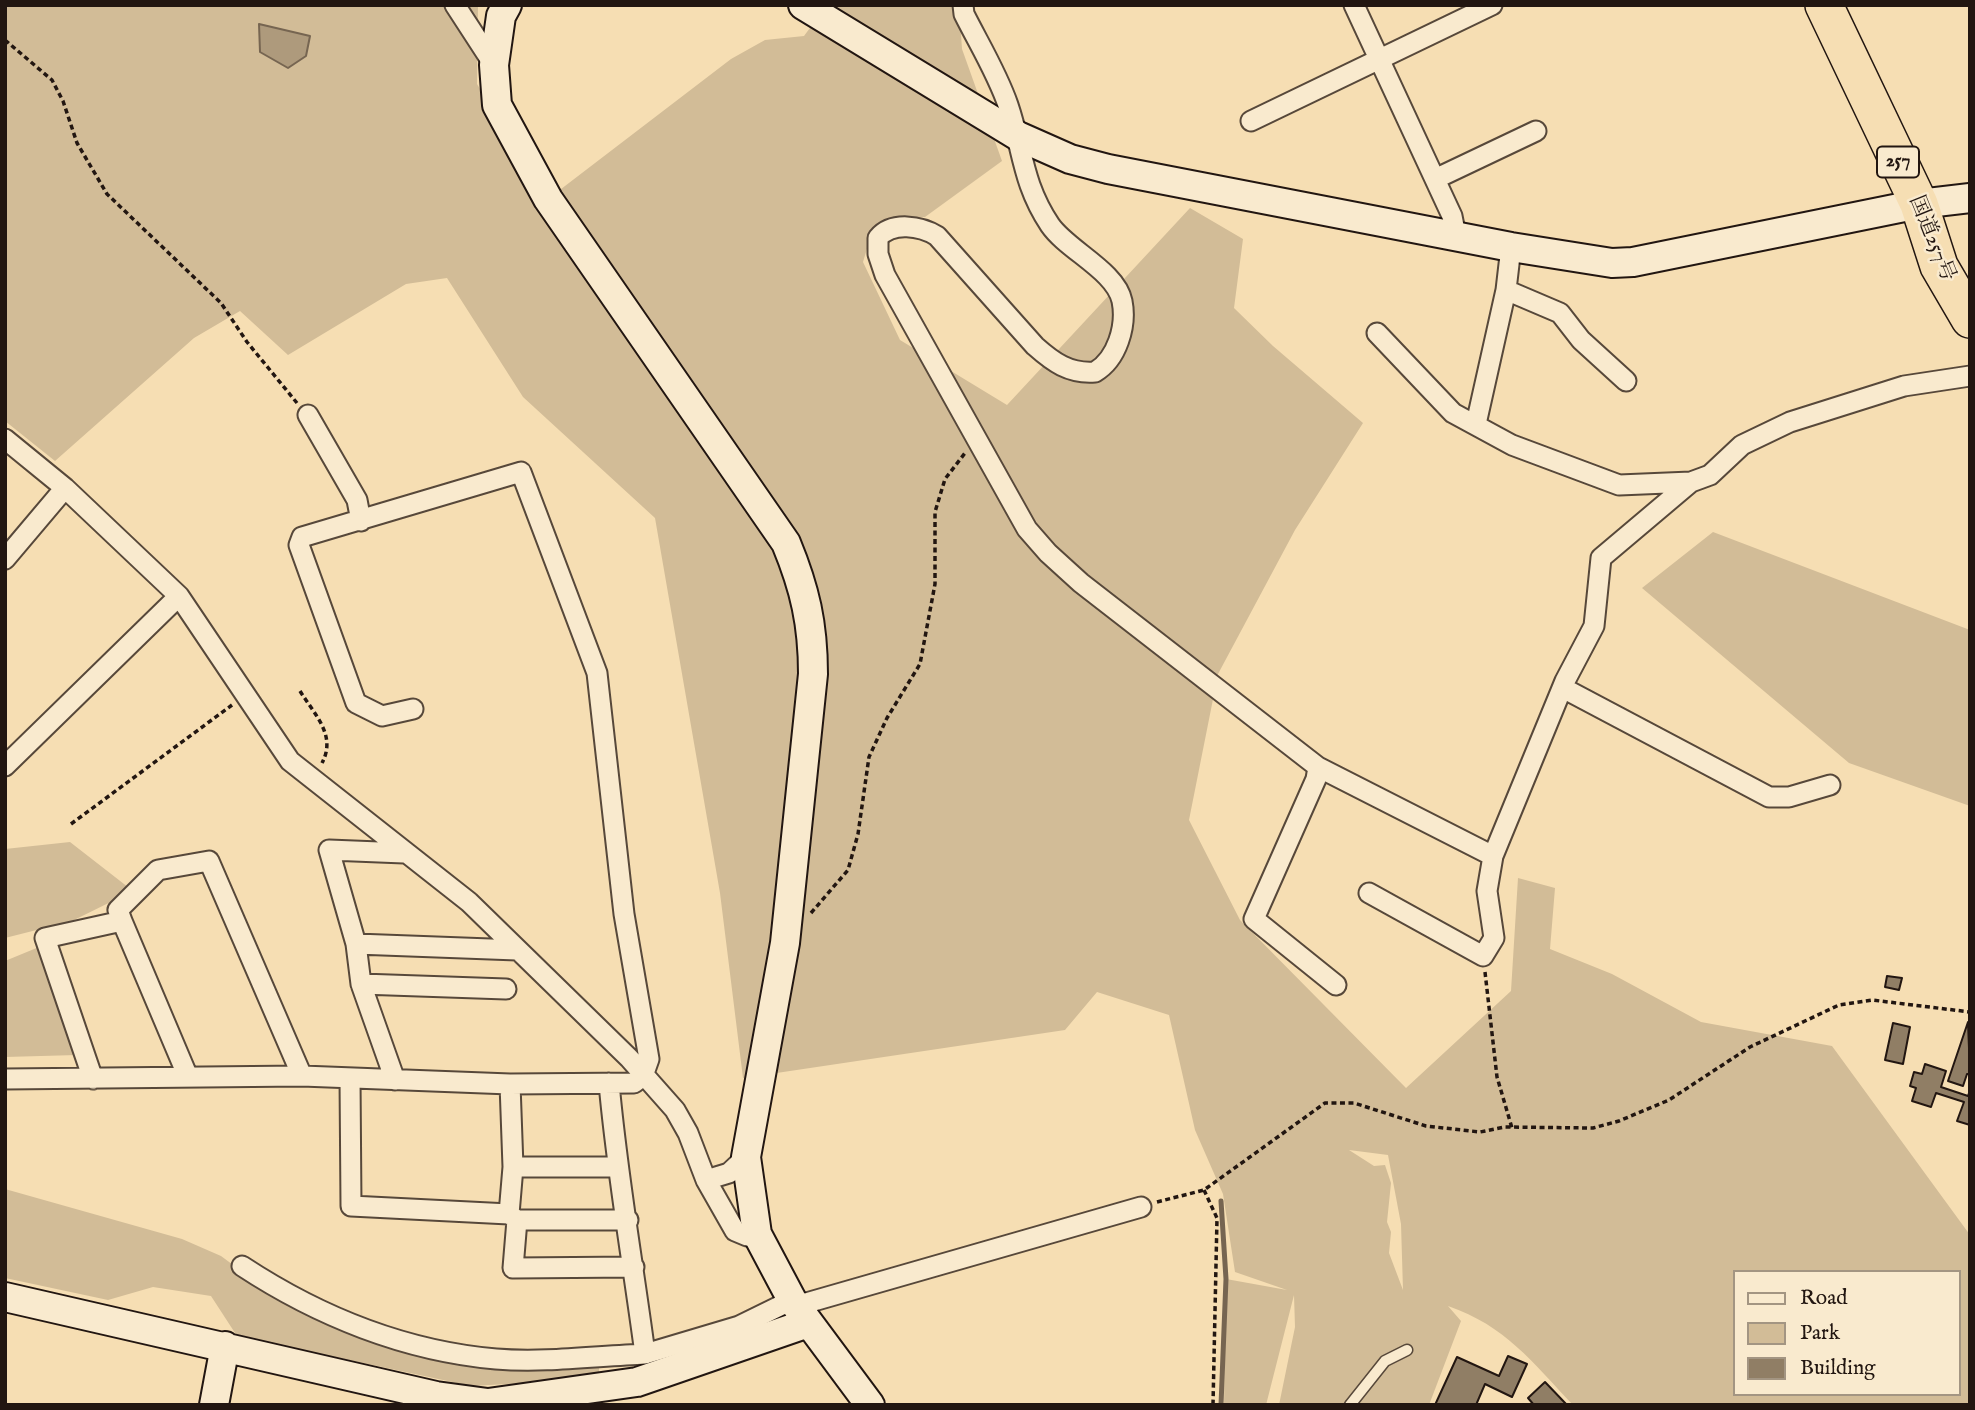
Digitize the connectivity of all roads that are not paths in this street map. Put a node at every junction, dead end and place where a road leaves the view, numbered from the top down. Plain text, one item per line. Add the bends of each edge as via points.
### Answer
1 (455, 5) edge
2 (507, 5) edge
3 (803, 5) edge
4 (963, 5) edge
5 (1354, 5) edge
6 (1492, 5) edge
7 (1824, 5) edge
8 (1380, 60) junction
9 (494, 65) junction
10 (1251, 121) dead end
11 (1536, 131) dead end
12 (1018, 136) junction
13 (1434, 179) junction
14 (1970, 198) edge
15 (1919, 204) junction
16 (1456, 236) junction
17 (1511, 247) junction
18 (1506, 290) junction
19 (1970, 319) edge
20 (1377, 333) dead end
21 (1970, 376) edge
22 (1626, 381) dead end
23 (308, 415) road end
24 (1475, 424) junction
25 (5, 439) edge
26 (1691, 482) junction
27 (65, 488) junction
28 (361, 521) junction
29 (5, 559) edge
30 (179, 596) junction
31 (1563, 688) junction
32 (413, 709) dead end
33 (5, 766) edge
34 (1318, 767) junction
35 (1830, 785) dead end
36 (404, 853) junction
37 (1493, 856) junction
38 (1368, 893) dead end
39 (122, 921) junction
40 (356, 944) junction
41 (517, 950) junction
42 (361, 984) junction
43 (1336, 985) dead end
44 (506, 989) dead end
45 (302, 1076) junction
46 (643, 1076) junction
47 (188, 1077) junction
48 (350, 1078) junction
49 (5, 1079) edge
50 (93, 1079) junction
51 (395, 1080) junction
52 (609, 1083) junction
53 (510, 1084) junction
54 (746, 1157) junction
55 (513, 1167) junction
56 (617, 1167) junction
57 (706, 1180) junction
58 (1141, 1207) road end
59 (513, 1217) junction
60 (628, 1220) junction
61 (757, 1234) junction
62 (242, 1266) dead end
63 (634, 1267) junction
64 (5, 1297) edge
65 (799, 1309) junction
66 (225, 1346) junction
67 (1407, 1350) dead end
68 (645, 1354) junction
69 (601, 1396) edge
70 (214, 1405) edge
71 (870, 1405) edge
72 (1350, 1405) edge

1 - 9 street
2 - 9 street via 500,16
3 - 12 street
4 - 12 street
5 - 8 street
6 - 8 street
7 - 15 highway, 国道257号 / 257
8 - 10 street
8 - 13 street
9 - 54 street via 497,105 548,199 786,543 804,586 813,632 813,674 785,943
11 - 13 street
12 - 16 street via 1070,159 1108,169
12 - 34 street via 1024,172 1051,227 1113,283 1122,299 1117,343 1104,367 1084,373 1065,368 1035,346 937,236 924,228 900,227 882,233 876,243 880,265 978,444 1027,528 1048,553
13 - 16 street
14 - 15 street
15 - 17 street via 1633,262
15 - 19 highway, 国道257号 / 257 via 1939,266
16 - 17 street
17 - 18 street
18 - 22 street via 1560,313 1581,340
18 - 24 street
20 - 24 street via 1453,413
21 - 26 street via 1904,386 1790,422 1742,445 1710,475
23 - 28 street via 357,500
24 - 26 street via 1512,445 1619,485
25 - 27 street
26 - 31 street via 1601,558 1594,626
27 - 29 street
27 - 30 street
28 - 32 street via 302,537 299,545 356,703 382,716
28 - 46 street via 521,472 597,673 625,926 649,1059
30 - 33 street
30 - 36 street via 290,761
31 - 35 street via 1769,797 1788,797
31 - 37 street
34 - 37 street
34 - 43 street via 1254,919
36 - 40 street via 329,850
36 - 41 street via 469,902
37 - 38 street via 1487,891 1494,938 1483,956
39 - 45 street via 118,910 158,870 209,861
39 - 47 street
39 - 50 street via 45,938
40 - 41 street
40 - 42 street
41 - 46 street
42 - 44 street
42 - 51 street
45 - 47 street
45 - 48 street
46 - 52 street via 634,1083
46 - 57 street via 688,1133
47 - 50 street
48 - 51 street
48 - 59 street via 351,1206
49 - 50 street
51 - 53 street
52 - 53 street
52 - 56 street
53 - 55 street
54 - 57 street via 729,1172
54 - 61 street
55 - 56 street
55 - 59 street
56 - 60 street
57 - 61 street via 735,1231
58 - 65 street
59 - 60 street
59 - 63 street via 513,1268
60 - 63 street
61 - 65 street
62 - 68 street via 321,1312 423,1346 495,1359
63 - 68 street
64 - 66 street
65 - 68 street
65 - 69 street via 684,1368
65 - 71 street
66 - 69 street via 436,1396 488,1403
66 - 70 street
67 - 72 lane via 1385,1361

